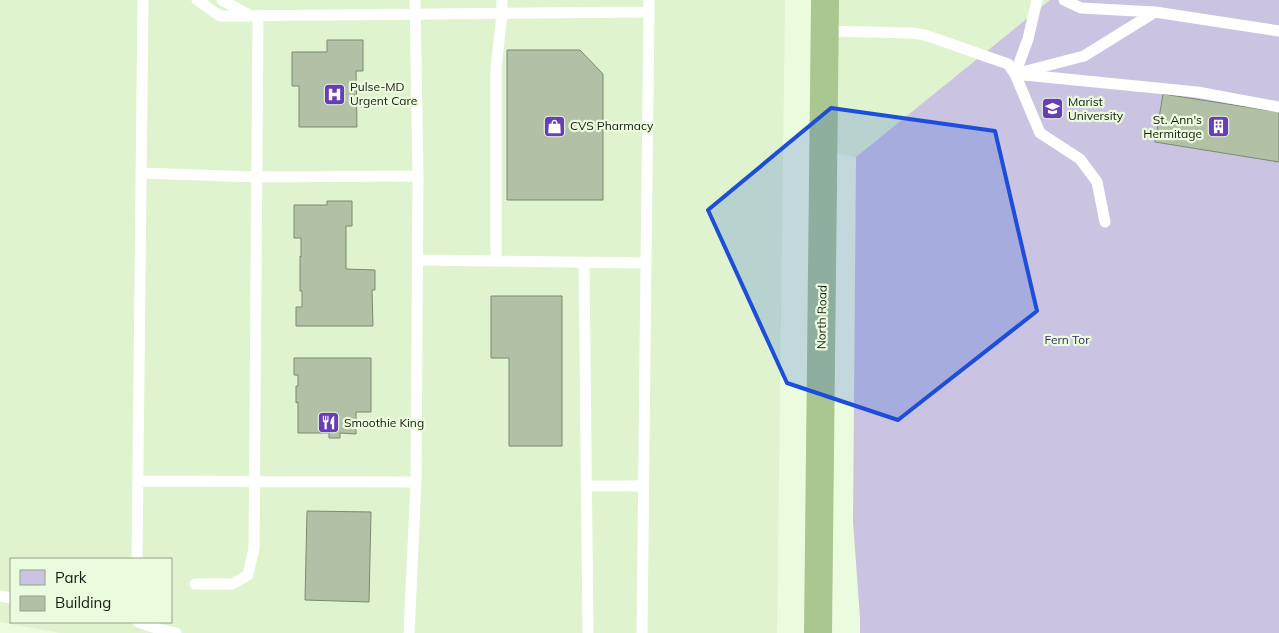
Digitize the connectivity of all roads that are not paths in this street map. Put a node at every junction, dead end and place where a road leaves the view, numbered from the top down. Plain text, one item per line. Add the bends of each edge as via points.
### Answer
1 (143, 0) edge
2 (196, 0) edge
3 (222, 0) edge
4 (415, 0) edge
5 (502, 0) edge
6 (649, 0) edge
7 (826, 0) edge
8 (1037, 0) edge
9 (1064, 0) edge
10 (649, 12) junction
11 (1155, 12) junction
12 (415, 14) junction
13 (502, 14) junction
14 (254, 16) junction
15 (825, 31) junction
16 (1279, 32) edge
17 (1015, 74) junction
18 (1279, 107) edge
19 (141, 173) junction
20 (418, 176) junction
21 (256, 177) junction
22 (1105, 222) dead end
23 (418, 260) junction
24 (496, 261) junction
25 (584, 263) junction
26 (646, 263) junction
27 (138, 481) junction
28 (254, 482) junction
29 (416, 482) junction
30 (586, 486) junction
31 (643, 486) junction
32 (137, 558) edge
33 (195, 584) dead end
34 (141, 623) edge
35 (176, 633) edge
36 (409, 633) edge
37 (588, 633) edge
38 (642, 633) edge
39 (818, 633) edge

1 - 19 lane
2 - 14 lane via 220,16
3 - 14 lane
4 - 12 lane
5 - 13 lane
6 - 10 lane
7 - 15 highway, North Road
8 - 17 lane
9 - 11 lane via 1081,8
10 - 13 lane
10 - 26 lane
11 - 16 lane
11 - 17 lane via 1084,56
12 - 13 lane
12 - 14 lane
12 - 20 lane
13 - 24 lane via 496,68
14 - 21 lane
15 - 17 lane via 925,35 1008,64
15 - 39 highway, North Road
17 - 18 lane via 1197,92
17 - 22 lane via 1040,133 1080,159 1097,182
19 - 21 lane
19 - 27 lane
20 - 21 lane
20 - 23 lane
21 - 28 lane
23 - 24 lane
23 - 29 lane
24 - 25 lane
25 - 26 lane
25 - 30 lane
26 - 31 lane
27 - 28 lane
27 - 32 lane
28 - 29 lane
28 - 33 lane via 254,548 248,575 232,584
29 - 36 lane
30 - 31 lane
30 - 37 lane
31 - 38 lane
34 - 35 lane

